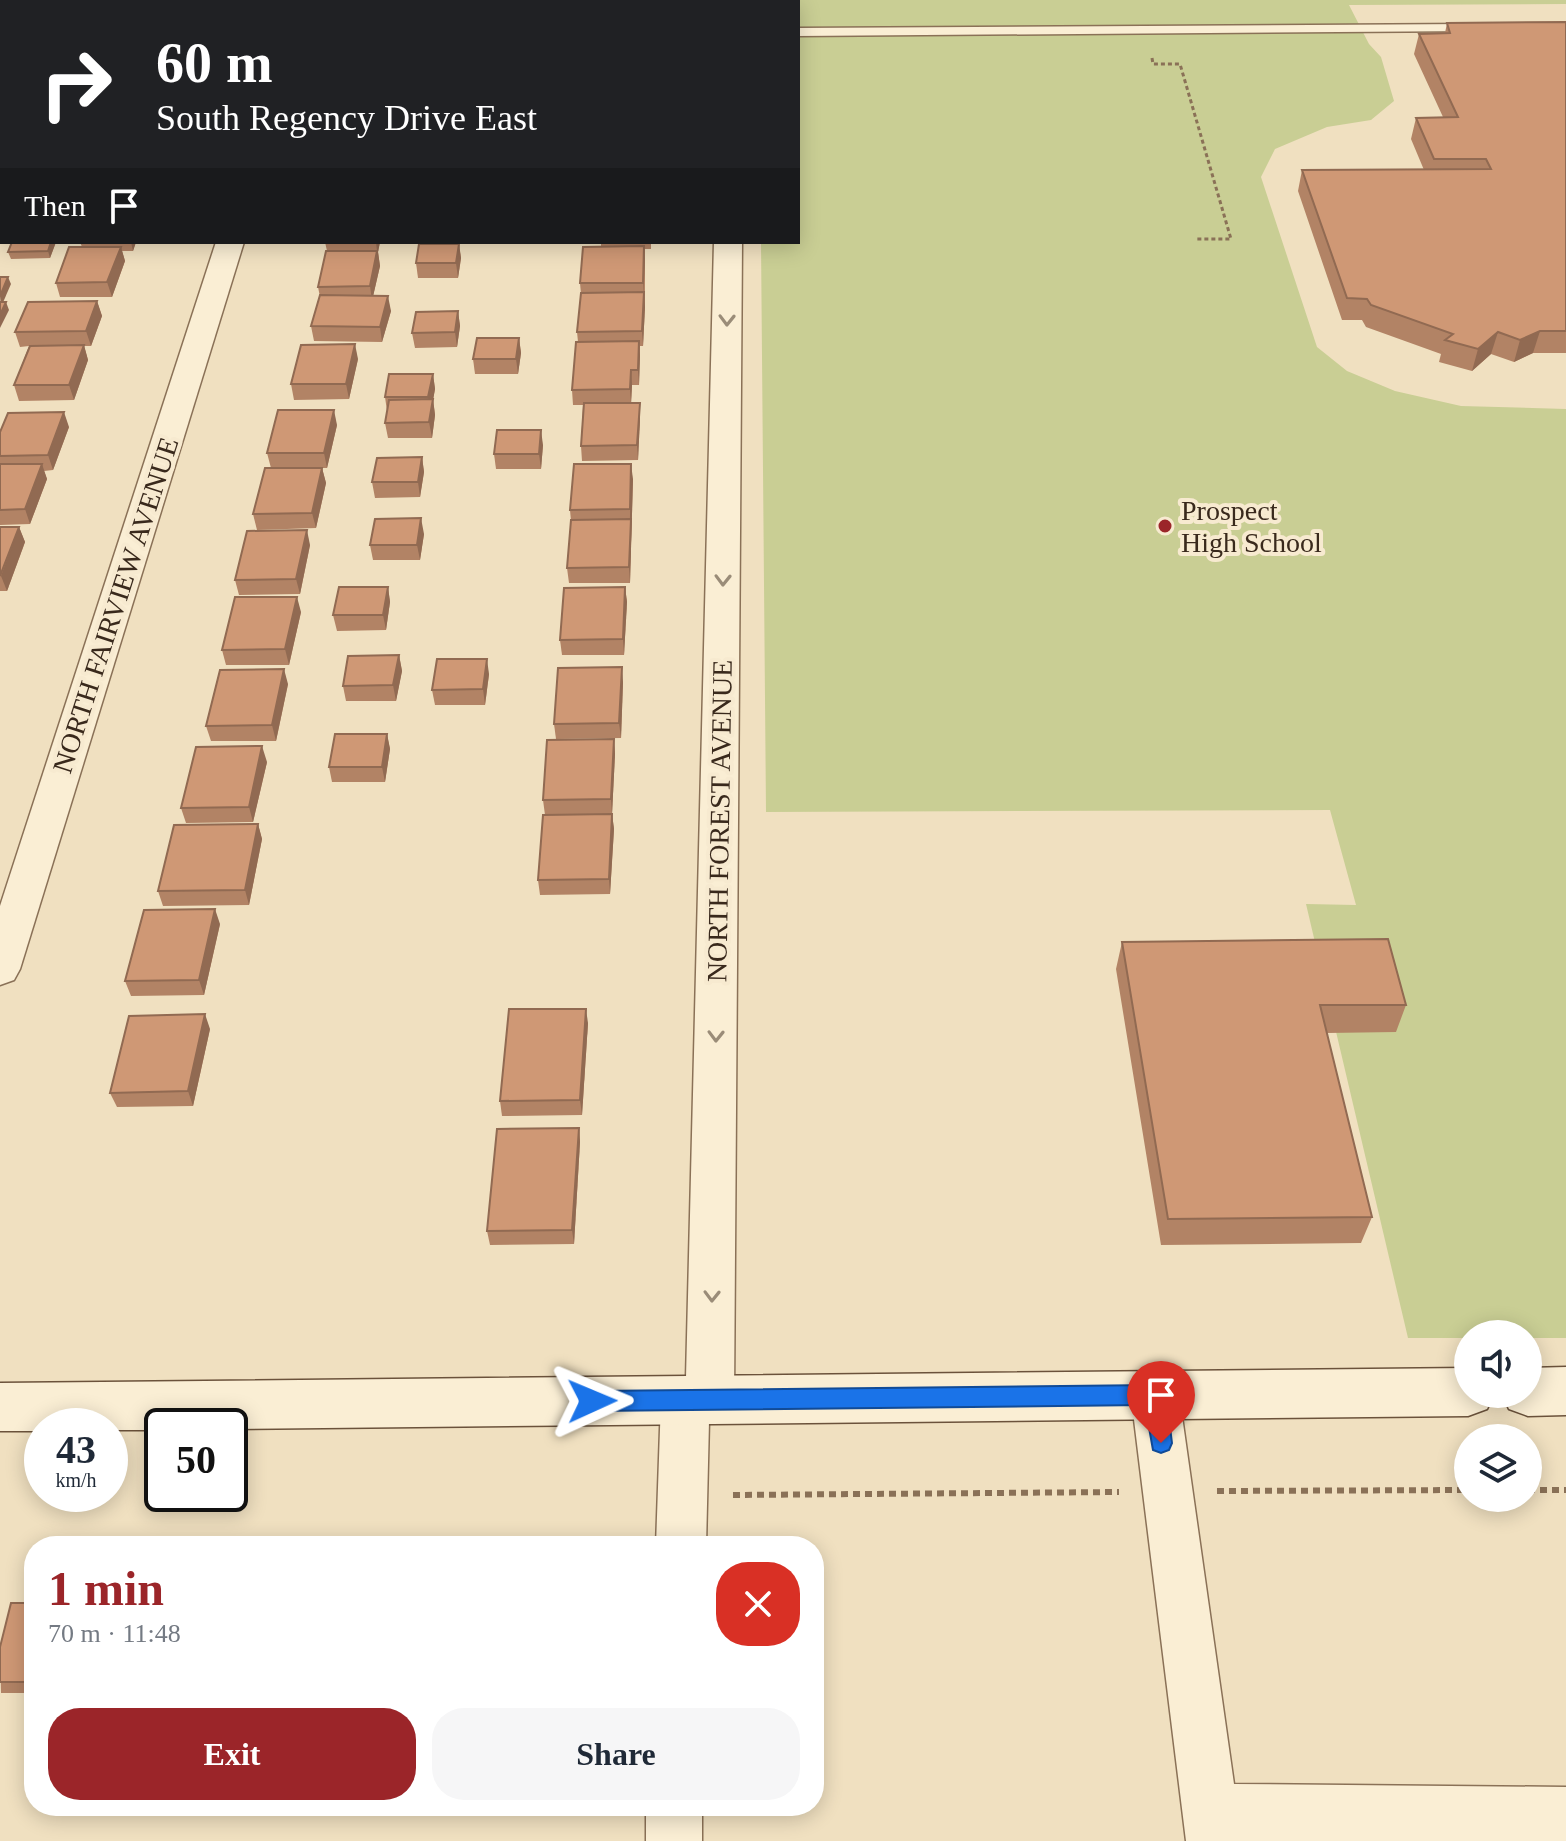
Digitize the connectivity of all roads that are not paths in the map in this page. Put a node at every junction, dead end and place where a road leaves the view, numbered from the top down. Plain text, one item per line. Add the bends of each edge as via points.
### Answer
1 (1486, 28) edge
2 (800, 32) edge
3 (229, 244) edge
4 (728, 244) edge
5 (0, 969) edge
6 (1566, 1391) edge
7 (1454, 1392) edge
8 (1542, 1392) edge
9 (1155, 1395) junction
10 (698, 1399) junction
11 (0, 1407) edge
12 (682, 1536) edge
13 (1566, 1815) edge
14 (674, 1816) edge
15 (1211, 1827) edge
16 (674, 1841) edge

1 - 2 lane
3 - 5 street, NORTH FAIRVIEW AVENUE
4 -> 10 street, NORTH FOREST AVENUE
6 - 8 main road
7 - 9 main road
9 - 10 main road
9 - 15 street
10 - 11 main road
10 - 12 street, NORTH FOREST AVENUE
13 - 15 street
14 - 16 street

